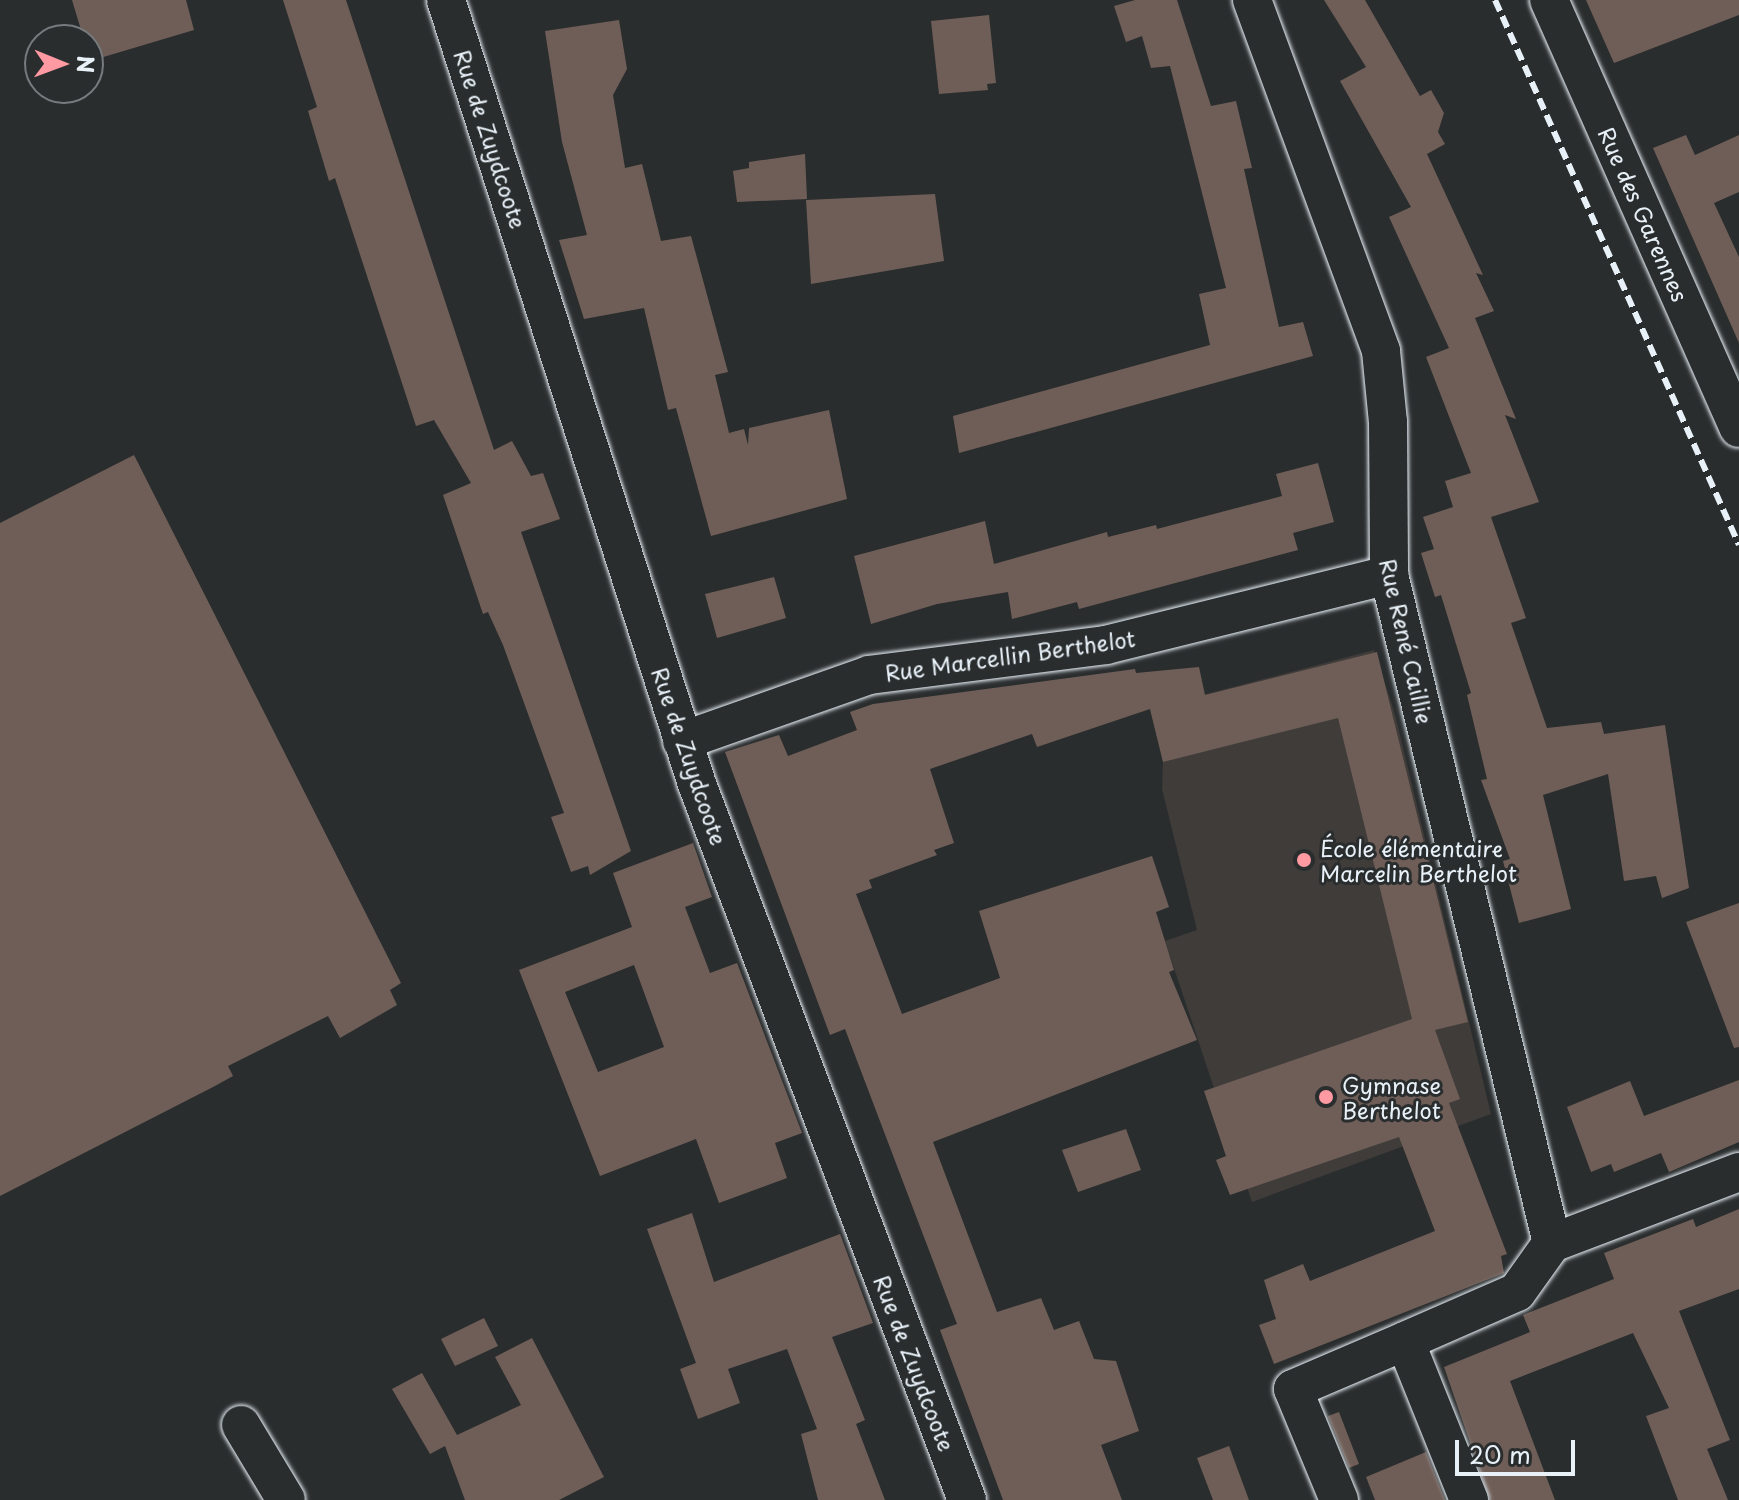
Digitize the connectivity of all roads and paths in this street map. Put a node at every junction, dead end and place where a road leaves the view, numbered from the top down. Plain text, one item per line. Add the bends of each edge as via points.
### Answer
1 (446, 0) edge
2 (1252, 0) edge
3 (1549, 0) edge
4 (1739, 428) edge
5 (1389, 575) junction
6 (682, 741) junction
7 (1739, 1172) edge
8 (1552, 1243) junction
9 (1405, 1341) junction
10 (241, 1425) dead end
11 (286, 1500) edge
12 (967, 1500) edge
13 (1339, 1500) edge
14 (1469, 1500) edge

1 - 6 street, Rue de Zuydcoote
2 - 5 street, Rue René Caillie via 1381,351 1388,422
3 - 4 street, Rue des Garennes
5 - 6 street, Rue Marcellin Berthelot via 1106,645 869,675
5 - 8 street, Rue René Caillie
6 - 12 street, Rue de Zuydcoote
7 - 8 street
8 - 9 street via 1517,1292
9 - 13 street via 1293,1389
9 - 14 street
10 - 11 street

